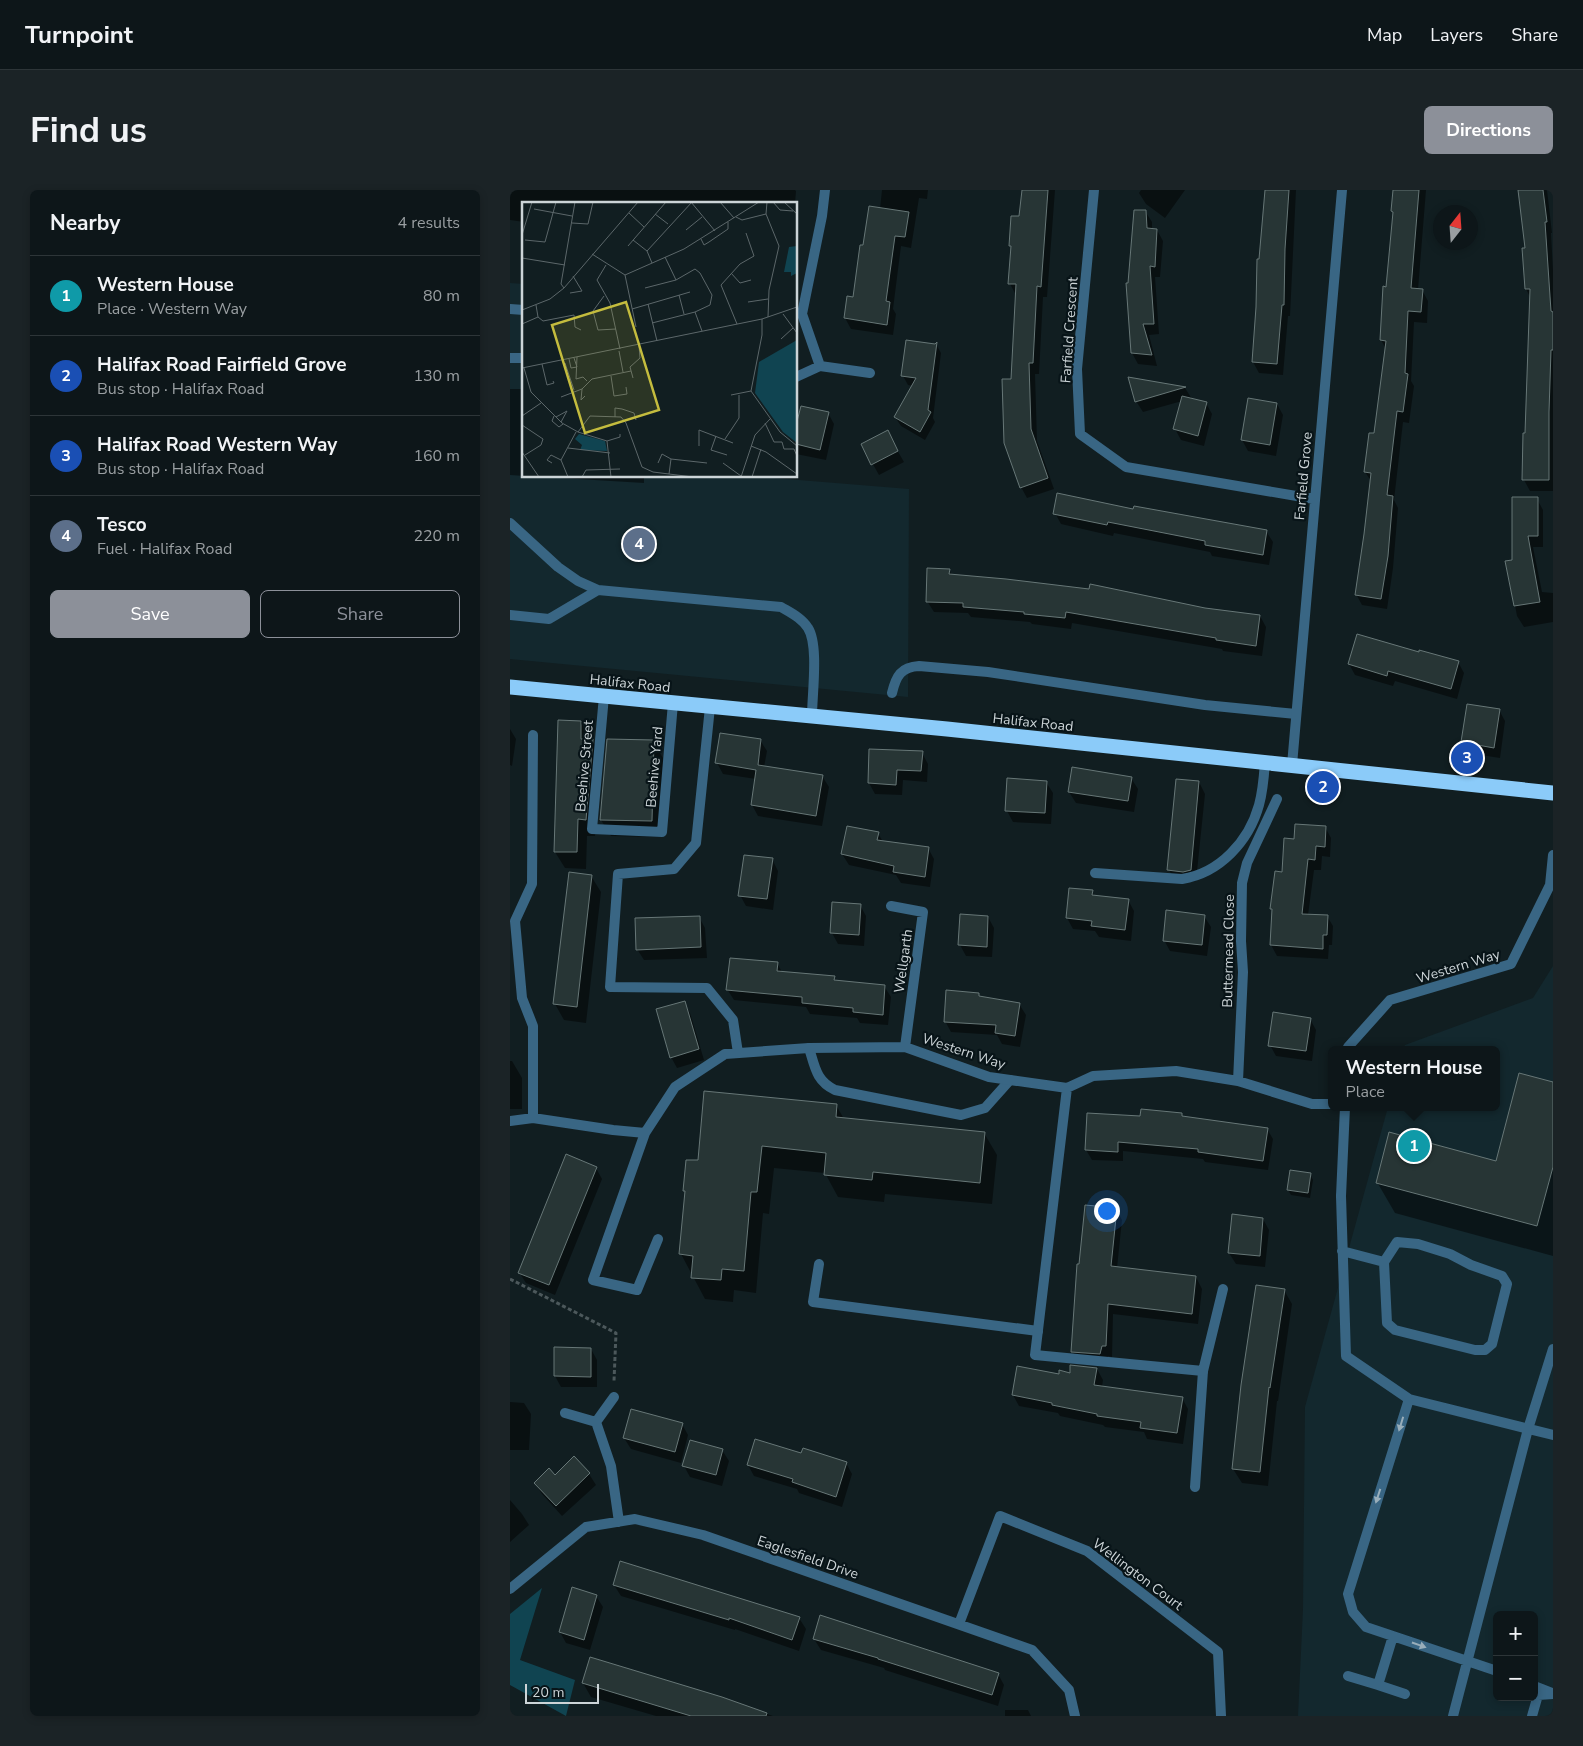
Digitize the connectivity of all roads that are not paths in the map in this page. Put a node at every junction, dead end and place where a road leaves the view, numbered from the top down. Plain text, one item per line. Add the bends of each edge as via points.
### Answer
1 (825, 190) edge
2 (1094, 190) edge
3 (1342, 190) edge
4 (820, 366) junction
5 (870, 373) dead end
6 (798, 376) edge
7 (1314, 499) junction
8 (510, 523) edge
9 (598, 590) junction
10 (510, 615) edge
11 (510, 687) edge
12 (892, 693) dead end
13 (604, 696) junction
14 (673, 703) junction
15 (710, 707) junction
16 (1296, 714) junction
17 (812, 716) junction
18 (533, 736) dead end
19 (1265, 762) junction
20 (1292, 765) junction
21 (1553, 793) edge
22 (1277, 798) dead end
23 (662, 832) joint
24 (1553, 855) edge
25 (1095, 874) dead end
26 (891, 906) dead end
27 (1349, 1046) edge
28 (905, 1047) junction
29 (809, 1048) junction
30 (738, 1053) junction
31 (1010, 1080) junction
32 (1238, 1081) junction
33 (1067, 1088) junction
34 (1328, 1104) edge
35 (1345, 1111) edge
36 (533, 1118) junction
37 (510, 1121) edge
38 (645, 1133) junction
39 (658, 1239) dead end
40 (1342, 1251) junction
41 (1384, 1262) junction
42 (820, 1264) dead end
43 (1223, 1289) dead end
44 (1038, 1331) junction
45 (1553, 1349) edge
46 (1204, 1371) junction
47 (614, 1397) road end
48 (1409, 1399) junction
49 (565, 1413) dead end
50 (596, 1422) junction
51 (1528, 1429) junction
52 (1553, 1436) edge
53 (1195, 1487) dead end
54 (619, 1522) junction
55 (510, 1589) edge
56 (959, 1624) junction
57 (1393, 1636) junction
58 (1468, 1661) junction
59 (1493, 1670) edge
60 (1348, 1676) dead end
61 (1378, 1685) junction
62 (1538, 1688) edge
63 (1405, 1694) dead end
64 (1553, 1694) edge
65 (1075, 1716) edge
66 (1221, 1716) edge
67 (1453, 1716) edge
68 (1532, 1716) edge

1 - 4 street via 802,314
2 - 7 street, Farfield Crescent via 1077,368 1080,434 1126,466
3 - 7 street, Farfield Grove
4 - 5 street
4 - 6 street
7 - 16 street, Farfield Grove
8 - 9 street via 558,567
9 - 10 street via 549,618
9 - 17 street via 781,607 800,618 814,643
11 - 13 highway, Halifax Road
12 - 16 street via 896,677 909,667 919,666 988,672 1205,705
13 - 14 highway, Halifax Road
13 - 23 street, Beehive Street via 592,828
14 - 15 highway, Halifax Road
14 - 23 street, Beehive Yard
15 - 17 highway, Halifax Road
15 - 30 street via 696,843 674,869 618,874 610,987 707,988 733,1020
16 - 20 street, Farfield Grove
17 - 19 highway, Halifax Road
18 - 36 street via 532,884 515,921 522,998 532,1026
19 - 20 highway, Halifax Road
19 - 25 street via 1260,802 1251,825 1236,848 1213,868 1182,879
20 - 21 highway, Halifax Road
22 - 32 street, Buttermead Close via 1247,863 1242,883 1243,972
24 - 27 street, Western Way via 1550,885 1511,964 1390,1000
26 - 28 street, Wellgarth via 923,912
28 - 29 street, Western Way
28 - 31 street, Western Way via 989,1077
29 - 30 street, Western Way
29 - 31 street via 818,1076 835,1090 961,1115 985,1108
30 - 38 street, Western Way via 725,1054 676,1087
31 - 33 street, Western Way
32 - 33 street via 1176,1071 1094,1076
32 - 34 street via 1312,1104
33 - 44 street
35 - 40 street
36 - 37 street
36 - 38 street
38 - 39 street, Western Way via 593,1280 637,1290
40 - 41 street
40 - 48 street via 1346,1356
41 - 41 street via 1397,1242 1404,1242 1450,1254 1470,1266 1502,1276 1507,1284 1492,1344 1485,1350 1475,1350 1395,1330 1387,1323
42 - 44 street via 813,1302
43 - 46 street
44 - 46 street via 1035,1355
45 - 51 street
46 - 53 street
47 - 50 street
48 - 51 street
48 -> 57 street via 1348,1594 1353,1612 1366,1627
49 - 50 street
50 - 54 street via 611,1466
51 - 52 street
51 - 58 street
54 - 55 street, Eaglesfield Drive via 586,1526
54 - 56 street, Eaglesfield Drive via 635,1519 703,1535
56 - 65 street, Eaglesfield Drive via 1032,1650 1069,1690
56 - 66 street, Wellington Court via 1000,1516 1087,1551 1218,1652
57 -> 58 street
57 - 61 street
58 - 59 street
58 - 67 street
60 - 61 street
61 - 63 street
62 - 64 street
64 - 68 street via 1538,1695

